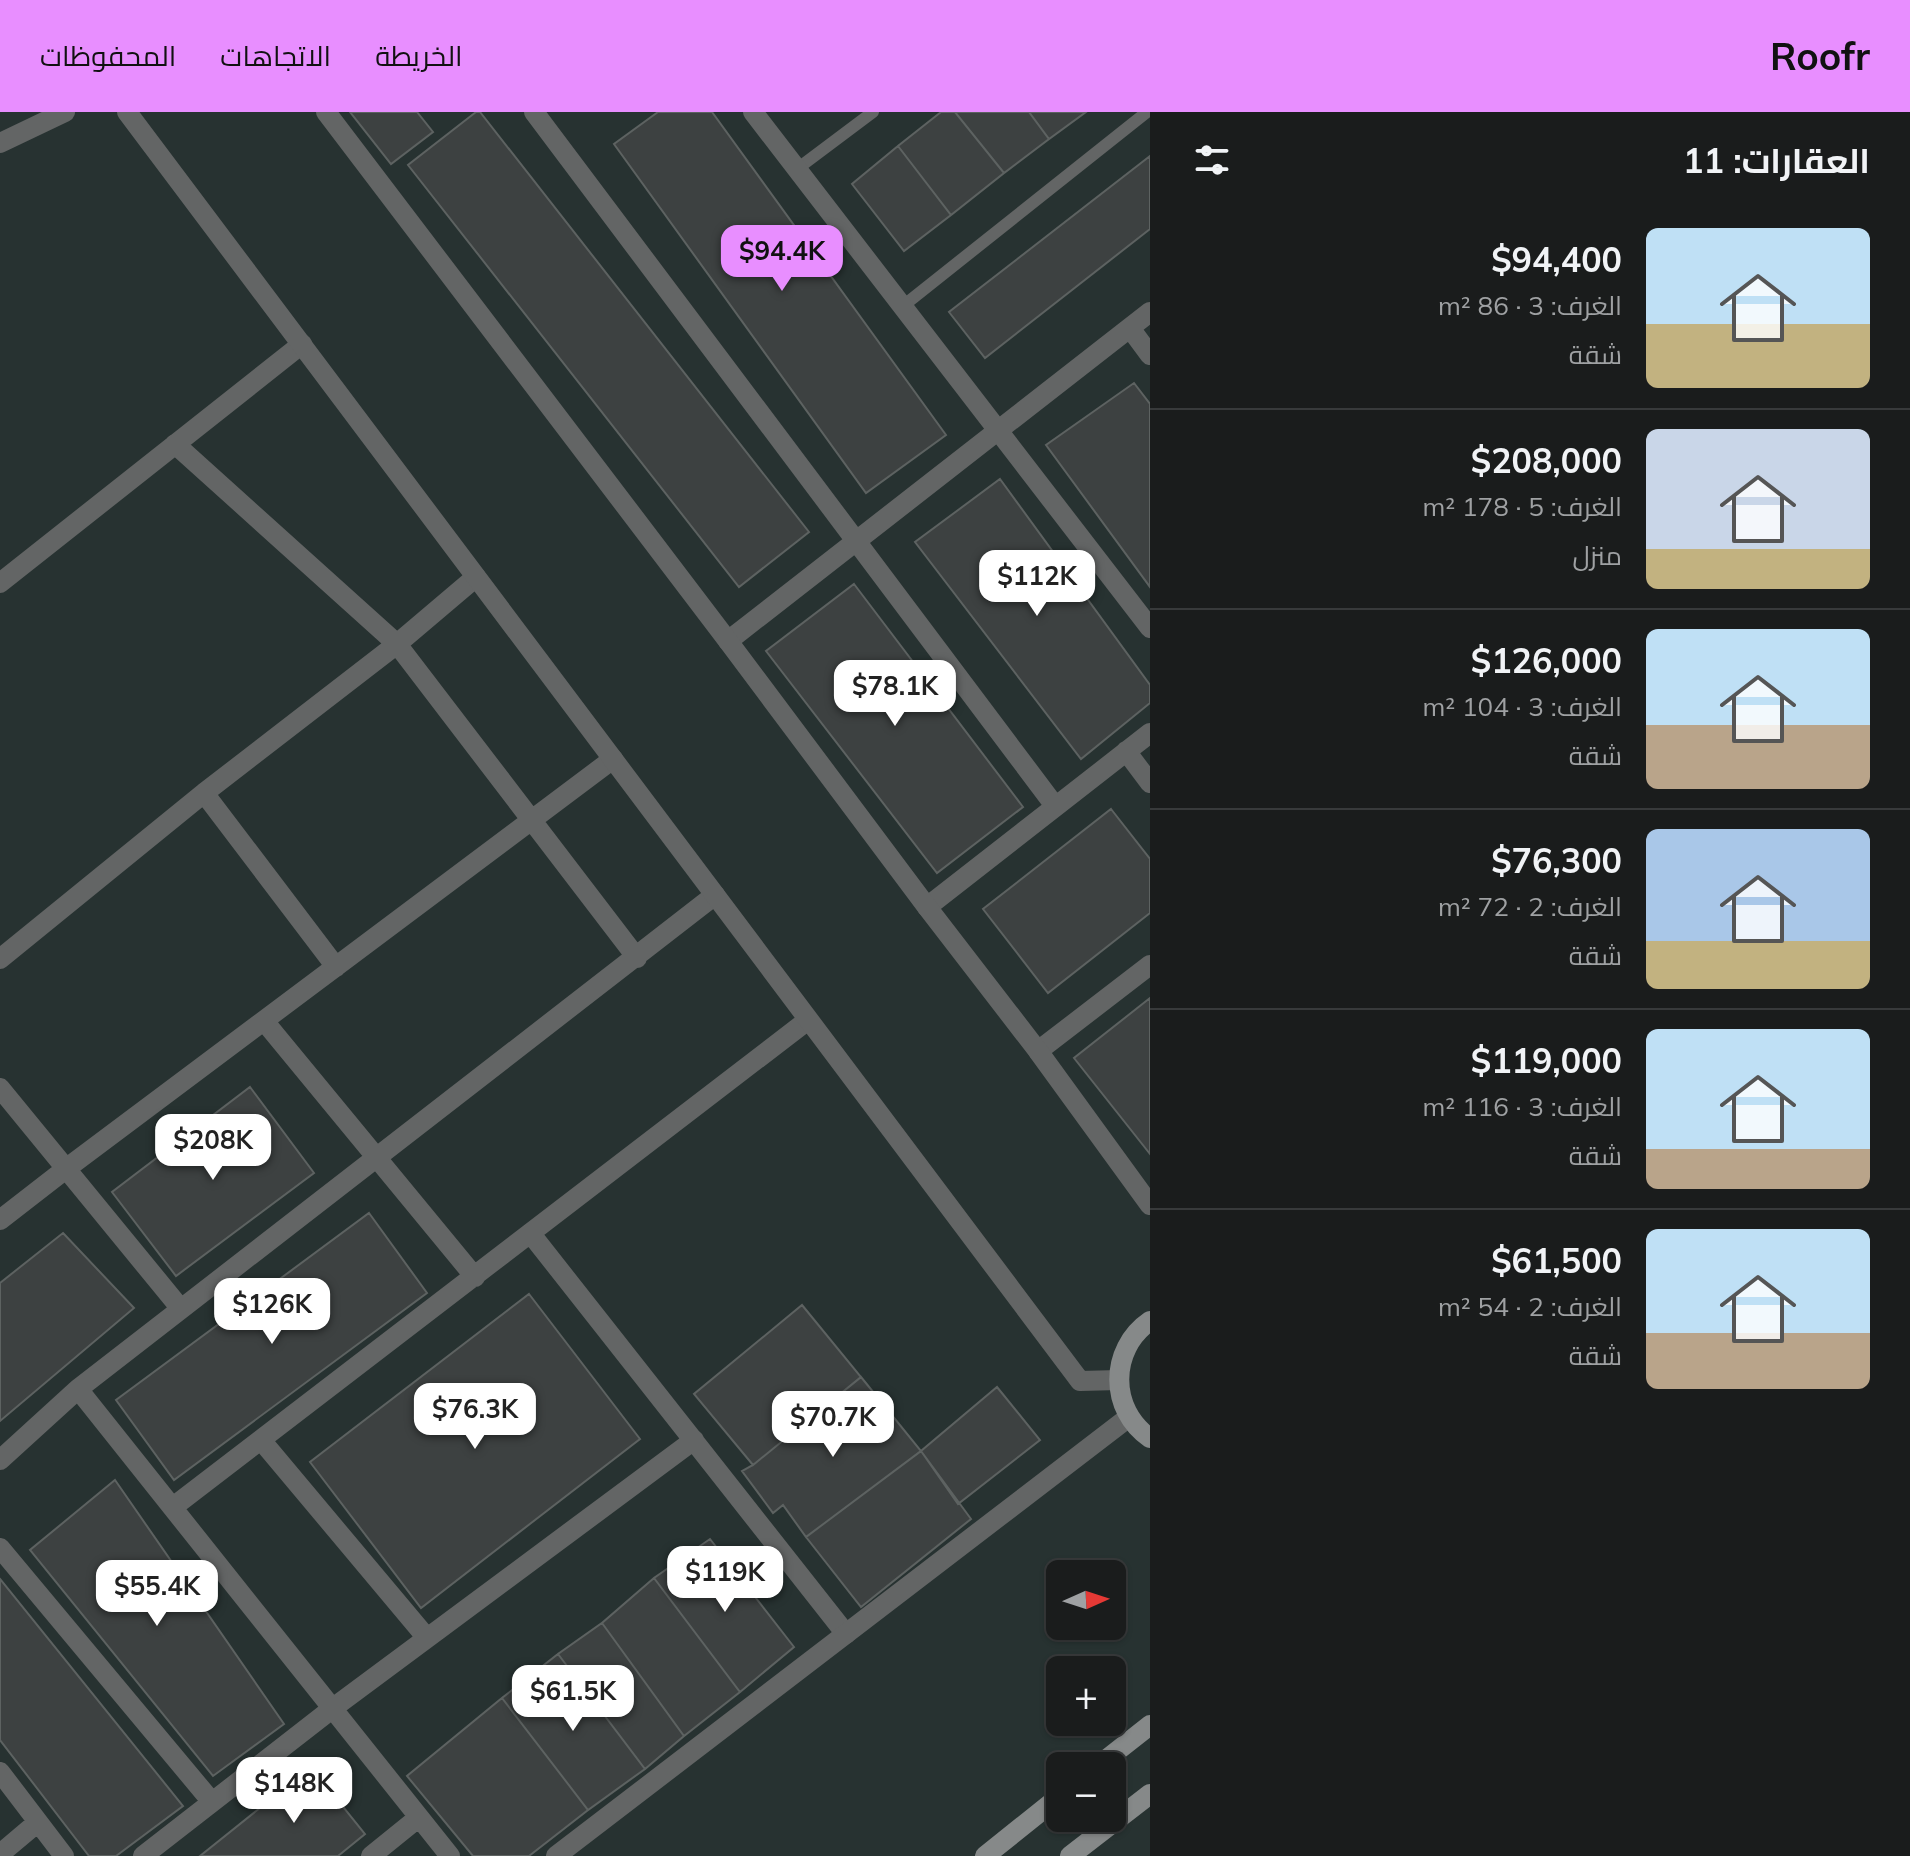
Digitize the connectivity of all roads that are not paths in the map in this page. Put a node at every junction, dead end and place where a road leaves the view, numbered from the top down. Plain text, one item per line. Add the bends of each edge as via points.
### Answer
1 (65, 112) edge
2 (127, 112) edge
3 (326, 112) edge
4 (534, 112) edge
5 (753, 112) edge
6 (873, 112) edge
7 (1147, 112) edge
8 (0, 143) edge
9 (797, 169) junction
10 (903, 306) junction
11 (1150, 312) edge
12 (1130, 328) junction
13 (302, 344) junction
14 (1150, 355) edge
15 (999, 430) junction
16 (175, 444) junction
17 (856, 541) junction
18 (476, 577) junction
19 (0, 583) edge
20 (1150, 628) edge
21 (728, 641) junction
22 (397, 644) junction
23 (1150, 733) edge
24 (1126, 751) junction
25 (613, 759) junction
26 (1150, 783) edge
27 (204, 793) junction
28 (1055, 806) junction
29 (531, 820) junction
30 (715, 895) junction
31 (927, 907) junction
32 (637, 958) junction
33 (0, 959) edge
34 (1150, 965) edge
35 (336, 967) junction
36 (808, 1020) junction
37 (264, 1021) junction
38 (1038, 1051) junction
39 (0, 1088) edge
40 (377, 1158) junction
41 (67, 1168) junction
42 (1150, 1205) edge
43 (0, 1220) edge
44 (531, 1234) junction
45 (475, 1277) junction
46 (181, 1309) junction
47 (1150, 1321) edge
48 (1119, 1380) junction
49 (78, 1389) junction
50 (1129, 1417) junction
51 (1150, 1438) edge
52 (261, 1440) junction
53 (694, 1440) junction
54 (0, 1460) edge
55 (173, 1507) junction
56 (0, 1548) edge
57 (846, 1634) junction
58 (427, 1638) junction
59 (333, 1708) junction
60 (1150, 1725) edge
61 (1116, 1752) edge
62 (0, 1772) edge
63 (1150, 1794) edge
64 (212, 1802) junction
65 (1046, 1807) edge
66 (418, 1818) junction
67 (38, 1822) junction
68 (0, 1854) edge
69 (64, 1856) edge
70 (143, 1856) edge
71 (371, 1856) edge
72 (450, 1856) edge
73 (556, 1856) edge
74 (985, 1856) edge
75 (1070, 1856) edge

1 - 8 street
2 - 13 street
3 - 21 street
4 - 17 street
5 - 9 street
6 - 9 lane
7 - 10 lane
9 - 10 street
10 - 15 street
11 - 12 street
12 - 14 street
12 - 15 street
13 - 16 street
13 - 18 street
15 - 17 street
15 - 20 street
16 - 19 street
16 - 22 street
17 - 21 street
17 - 28 street
18 - 22 street
18 - 25 street
21 - 31 street
22 - 27 street
22 - 29 street
23 - 24 street
24 - 26 street
24 - 28 street
25 - 29 street
25 - 30 street
27 - 33 street
27 - 35 street
28 - 31 street
29 - 32 street
29 - 35 street
30 - 32 street
30 - 36 street
31 - 38 street
32 - 40 street
34 - 38 street
35 - 37 street
36 - 44 street
36 - 48 street via 1080,1381
37 - 40 street
37 - 41 street
38 - 42 street
39 - 41 street
40 - 45 street
40 - 46 street
41 - 43 street
41 - 46 street
44 - 45 street
44 - 53 street
45 - 52 street
46 - 49 street
47 - 48 main road via 1128,1343
48 - 50 main road
49 - 54 street
49 - 55 street
50 - 51 main road
50 - 57 street
52 - 55 street
52 - 58 street
53 - 57 street
53 - 58 street
55 - 59 street
56 - 64 street
57 - 73 street
58 - 59 street
59 - 64 street
59 - 66 street
60 - 61 main road
62 - 67 street
63 - 75 main road
64 - 70 street
65 - 74 main road
66 - 71 street
66 - 72 street
67 - 68 street
67 - 69 street

